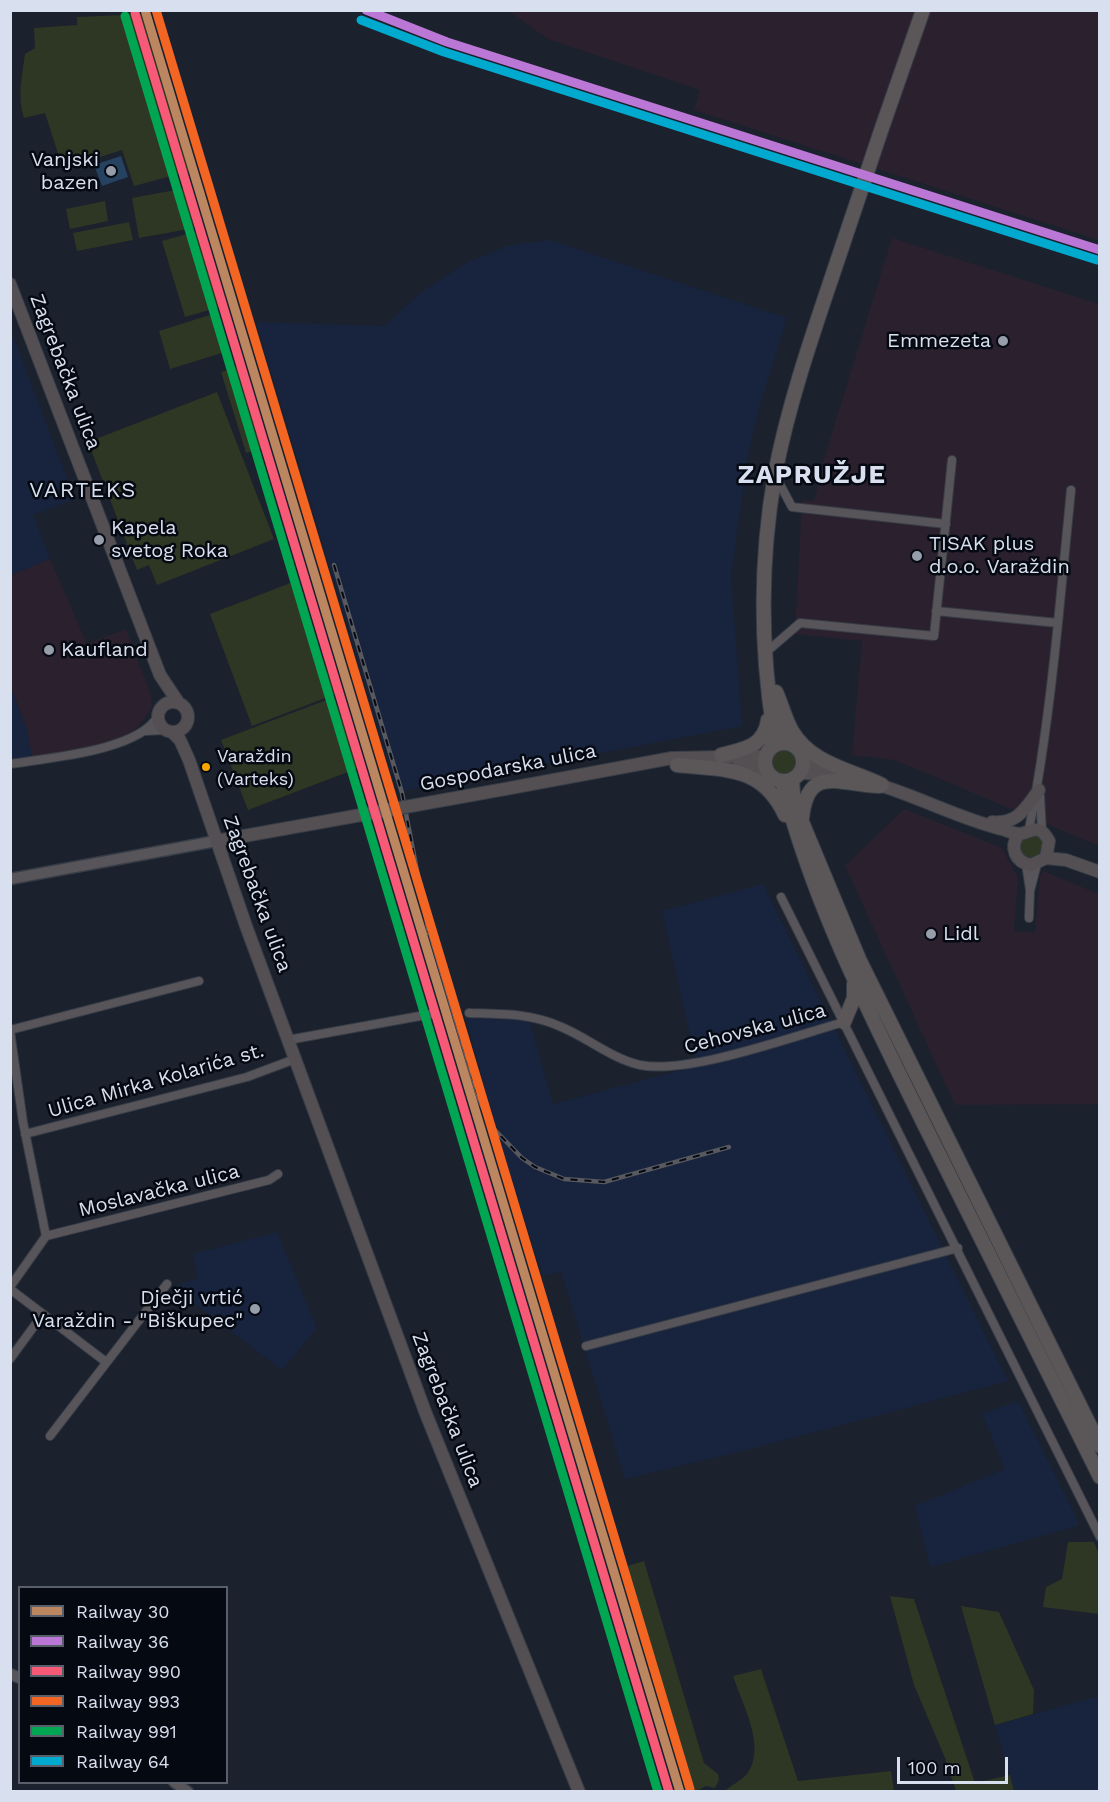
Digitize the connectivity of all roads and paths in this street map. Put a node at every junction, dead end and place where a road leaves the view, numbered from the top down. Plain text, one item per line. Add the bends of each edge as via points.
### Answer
1 (923, 10) edge
2 (10, 284) edge
3 (952, 460) dead end
4 (775, 475) junction
5 (1071, 490) dead end
6 (946, 524) junction
7 (765, 565) junction
8 (936, 611) junction
9 (1058, 623) junction
10 (771, 648) junction
11 (160, 675) junction
12 (773, 698) junction
13 (178, 702) junction
14 (160, 711) junction
15 (187, 724) junction
16 (142, 731) junction
17 (169, 732) junction
18 (786, 743) junction
19 (769, 752) junction
20 (721, 755) junction
21 (802, 756) junction
22 (189, 760) junction
23 (652, 762) junction
24 (10, 764) edge
25 (677, 765) junction
26 (768, 773) junction
27 (791, 778) junction
28 (860, 779) junction
29 (882, 786) junction
30 (1039, 790) junction
31 (973, 821) junction
32 (797, 824) junction
33 (1026, 835) junction
34 (216, 841) junction
35 (1040, 858) junction
36 (1100, 872) edge
37 (10, 879) edge
38 (782, 897) dead end
39 (1029, 918) dead end
40 (199, 981) dead end
41 (854, 982) junction
42 (469, 1013) dead end
43 (431, 1014) dead end
44 (844, 1022) junction
45 (10, 1030) edge
46 (288, 1040) junction
47 (295, 1059) junction
48 (25, 1134) junction
49 (278, 1174) dead end
50 (46, 1236) junction
51 (958, 1248) junction
52 (167, 1284) dead end
53 (10, 1288) edge
54 (43, 1314) junction
55 (586, 1346) dead end
56 (10, 1359) edge
57 (106, 1362) junction
58 (50, 1436) dead end
59 (1100, 1446) edge
60 (1100, 1477) edge
61 (1100, 1537) edge
62 (579, 1791) edge

1 - 4 main road via 815,326
2 - 11 main road, Zagrebačka ulica
3 - 6 street
4 - 6 street via 792,507
4 - 7 main road
5 - 9 street
6 - 8 street
7 - 10 main road
7 - 12 main road via 762,622
8 - 9 street
8 - 10 street via 934,636 800,623
9 - 30 street
10 - 12 main road
11 - 13 main road, Zagrebačka ulica
11 - 14 main road, Zagrebačka ulica
12 - 18 main road
12 - 19 main road via 774,732
12 - 20 main road via 760,741
12 - 29 main road via 802,744 831,765 861,774
13 - 14 main road via 169,702
13 - 15 main road, Zagrebačka ulica via 188,711
14 - 16 street
14 - 17 main road, Zagrebačka ulica via 159,724
15 - 17 main road via 181,731
15 - 22 main road, Zagrebačka ulica
16 - 17 street
16 - 24 street via 99,750
17 - 22 main road, Zagrebačka ulica via 180,740
18 - 19 main road
18 - 21 main road via 796,747
19 - 20 main road, Gospodarska ulica
19 - 26 main road
20 - 23 main road, Gospodarska ulica
21 - 27 main road
21 - 28 main road via 817,766
22 - 34 main road, Zagrebačka ulica
23 - 25 main road
23 - 34 main road, Gospodarska ulica, bridge
25 - 26 main road via 740,762
25 - 32 main road via 726,768 754,778
26 - 27 main road
27 - 28 main road via 816,772
27 - 32 main road
28 - 29 main road
29 - 31 main road
29 - 32 main road via 833,780 818,783 806,798
30 - 31 main road via 1017,818 1004,823
30 - 33 street
31 - 33 main road
32 - 41 main road via 813,887
32 - 59 main road via 859,959
33 - 35 main road
33 - 35 main road via 1017,857
34 - 37 street, Gospodarska ulica
34 - 46 main road, Zagrebačka ulica
35 - 36 main road via 1066,860
35 - 39 street via 1030,891
38 - 44 street, Cehovska ulica
40 - 45 street
41 - 44 main road via 854,998
41 - 60 main road
42 - 44 street, Cehovska ulica via 530,1016 562,1027 628,1061 658,1067 690,1065
43 - 46 street
44 - 51 street, Cehovska ulica
45 - 48 street
46 - 47 main road, Zagrebačka ulica
47 - 48 street, Ulica Mirka Kolarića st. via 247,1077
47 - 62 main road, Zagrebačka ulica via 426,1414
48 - 50 street
49 - 50 street, Moslavačka ulica via 269,1180
50 - 53 street
51 - 55 street
51 - 61 street, Cehovska ulica
52 - 57 street
53 - 54 street
54 - 56 street
54 - 57 street
57 - 58 street

